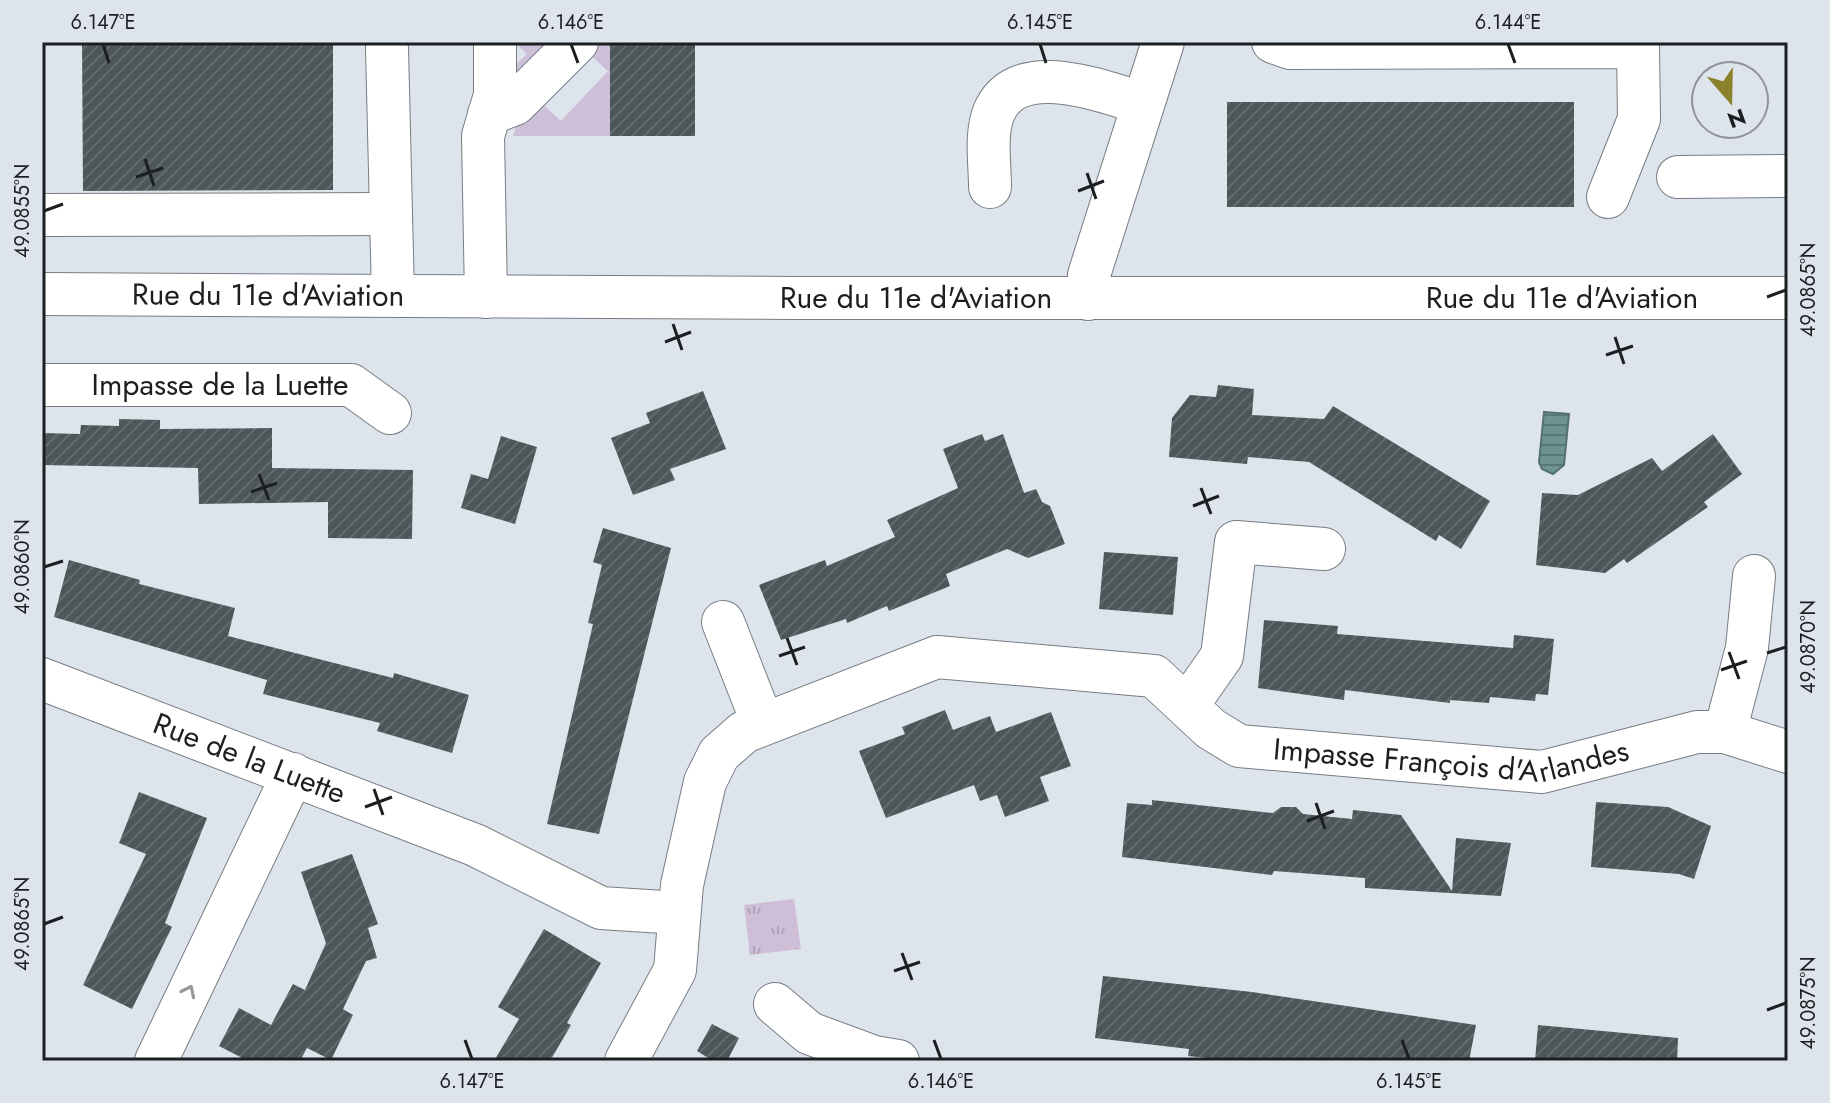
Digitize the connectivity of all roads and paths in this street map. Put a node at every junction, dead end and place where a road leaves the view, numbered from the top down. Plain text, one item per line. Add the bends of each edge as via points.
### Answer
1 (495, 42) edge
2 (577, 42) edge
3 (1163, 42) edge
4 (1273, 42) edge
5 (387, 48) dead end
6 (1142, 103) junction
7 (489, 114) junction
8 (1788, 176) edge
9 (1678, 177) dead end
10 (990, 187) dead end
11 (1608, 197) dead end
12 (391, 214) junction
13 (42, 215) edge
14 (42, 294) edge
15 (393, 296) junction
16 (486, 297) junction
17 (1788, 298) edge
18 (1088, 299) junction
19 (42, 385) edge
20 (390, 413) dead end
21 (1324, 549) dead end
22 (1754, 576) dead end
23 (723, 622) dead end
24 (42, 679) edge
25 (1187, 706) junction
26 (763, 724) junction
27 (1725, 732) junction
28 (1788, 752) edge
29 (293, 774) junction
30 (679, 913) junction
31 (775, 1004) dead end
32 (156, 1061) edge
33 (626, 1061) edge
34 (898, 1061) edge

1 - 7 street via 495,95
2 - 7 street via 515,104
3 - 6 street
4 - 11 street via 1290,48 1638,47 1639,119
5 - 12 street
6 - 10 street via 1055,80 1012,92 992,120
6 - 18 street via 1089,275
7 - 16 street via 483,136
8 - 9 street
12 - 13 street
12 - 15 street
14 - 15 street, Rue du 11e d'Aviation
15 - 16 street, Rue du 11e d'Aviation
16 - 18 street, Rue du 11e d'Aviation
17 - 18 street, Rue du 11e d'Aviation
19 - 20 street, Impasse de la Luette via 351,385
21 - 25 street via 1236,542 1222,656
22 - 27 street via 1747,648
23 - 26 street
24 - 29 street, Rue de la Luette
25 - 26 street, Impasse François d'Arlandes via 1154,676 937,657
25 - 27 street, Impasse François d'Arlandes via 1239,746 1542,772 1697,732
26 - 30 street, Impasse François d'Arlandes via 744,732 719,754 705,782
27 - 28 street, Impasse François d'Arlandes
29 - 30 street, Rue de la Luette via 475,845 601,908
32 -> 29 street
30 - 33 street, Impasse François d'Arlandes via 675,970
31 - 34 street via 809,1033

